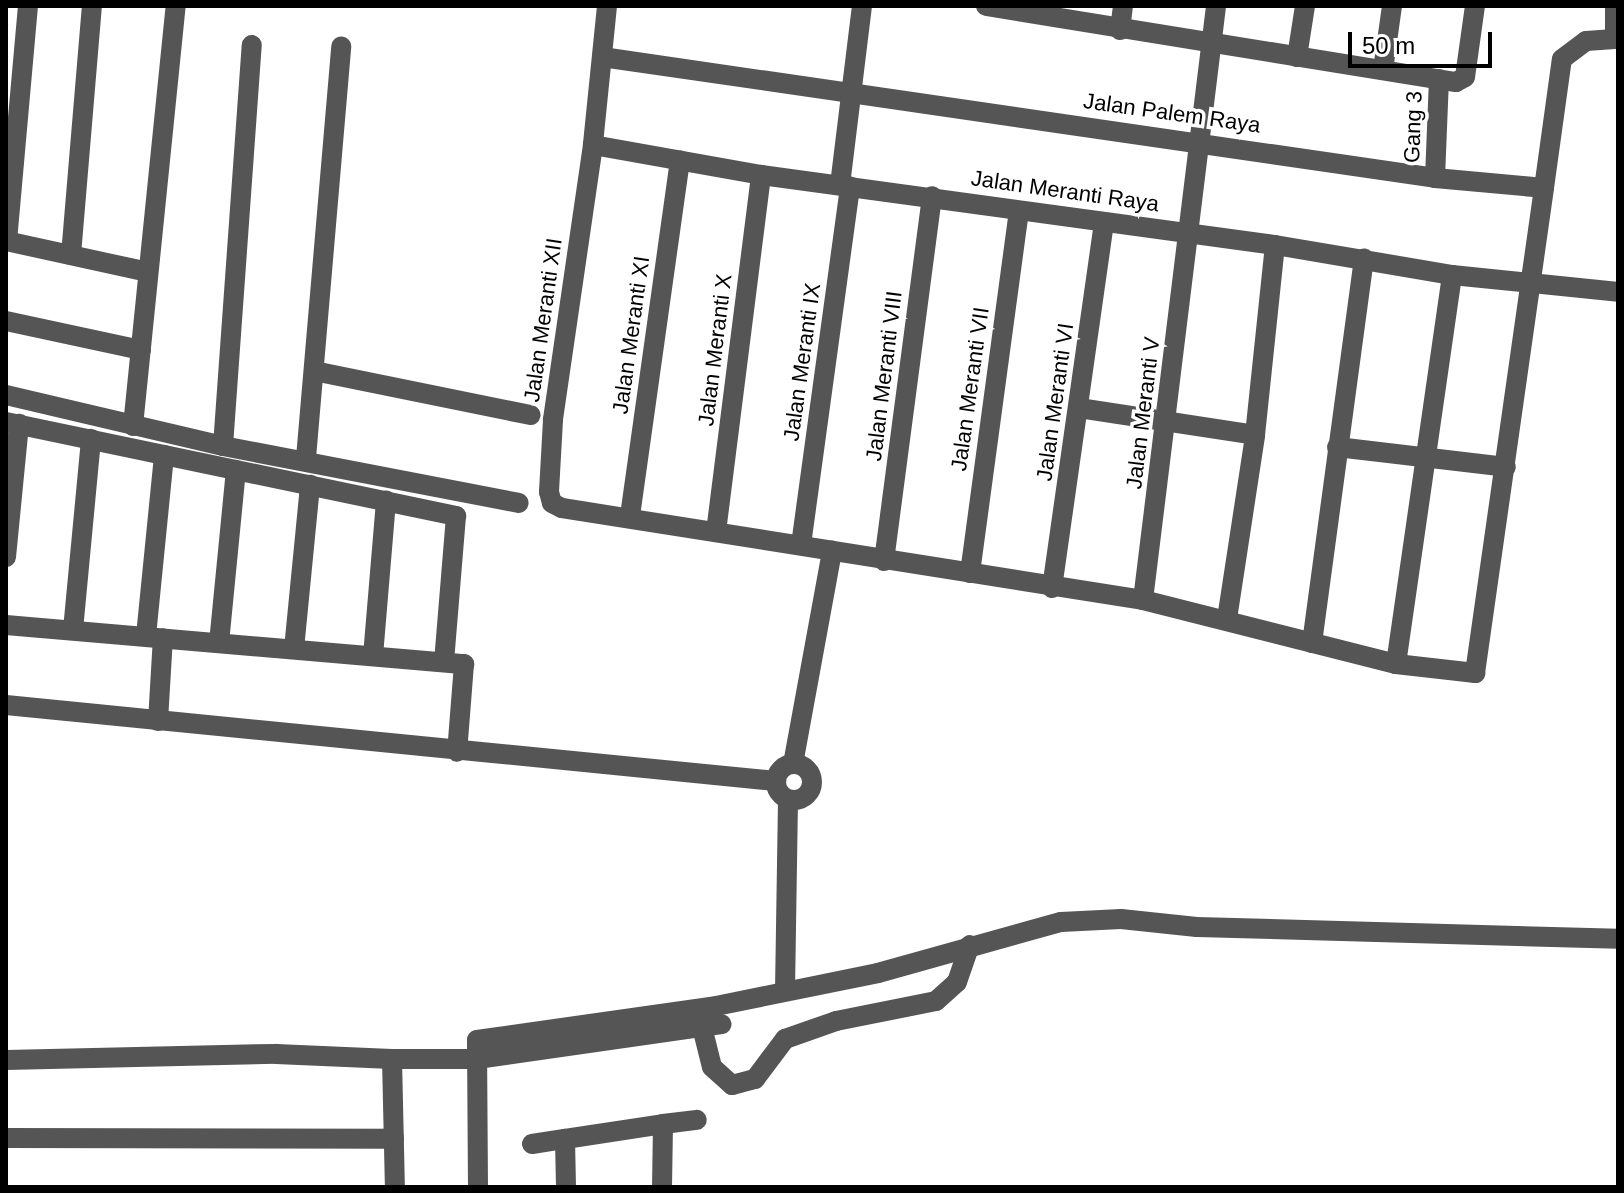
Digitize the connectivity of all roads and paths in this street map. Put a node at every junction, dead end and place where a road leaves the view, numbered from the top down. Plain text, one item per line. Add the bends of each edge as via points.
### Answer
1 (28, 6) edge
2 (92, 6) edge
3 (176, 6) edge
4 (607, 6) edge
5 (862, 6) edge
6 (986, 6) edge
7 (1123, 6) edge
8 (1216, 6) edge
9 (1305, 6) edge
10 (1392, 6) edge
11 (1475, 6) edge
12 (1615, 6) edge
13 (1035, 9) edge
14 (1120, 30) junction
15 (1616, 39) edge
16 (1213, 44) junction
17 (252, 45) dead end
18 (341, 46) dead end
19 (602, 57) junction
20 (1297, 57) junction
21 (1383, 70) junction
22 (1439, 79) junction
23 (852, 91) junction
24 (1203, 142) junction
25 (593, 145) junction
26 (680, 161) junction
27 (761, 175) junction
28 (1435, 178) junction
29 (845, 186) junction
30 (1544, 188) junction
31 (932, 196) junction
32 (1019, 211) junction
33 (1104, 223) junction
34 (1189, 232) junction
35 (6, 241) edge
36 (1275, 245) junction
37 (71, 255) junction
38 (1364, 259) junction
39 (148, 272) junction
40 (1452, 275) junction
41 (1531, 283) junction
42 (1618, 292) edge
43 (6, 321) edge
44 (141, 350) junction
45 (314, 371) junction
46 (6, 395) edge
47 (1079, 408) junction
48 (531, 415) dead end
49 (1166, 420) junction
50 (12, 423) edge
51 (133, 426) junction
52 (1255, 435) junction
53 (91, 439) junction
54 (223, 446) junction
55 (1337, 447) junction
56 (164, 455) junction
57 (306, 458) junction
58 (1427, 461) junction
59 (1506, 467) junction
60 (236, 470) junction
61 (310, 485) junction
62 (386, 501) junction
63 (519, 503) dead end
64 (630, 516) junction
65 (716, 532) junction
66 (801, 545) junction
67 (832, 551) junction
68 (6, 557) edge
69 (884, 561) junction
70 (970, 573) junction
71 (1052, 588) junction
72 (1143, 600) junction
73 (1227, 619) junction
74 (6, 625) edge
75 (73, 630) junction
76 (155, 637) junction
77 (219, 643) junction
78 (1312, 643) junction
79 (294, 649) junction
80 (373, 656) junction
81 (444, 662) junction
82 (1396, 664) junction
83 (6, 705) edge
84 (158, 721) junction
85 (457, 752) junction
86 (793, 764) junction
87 (776, 781) junction
88 (788, 800) junction
89 (1618, 939) edge
90 (970, 945) junction
91 (785, 991) junction
92 (642, 1017) junction
93 (632, 1037) junction
94 (392, 1059) junction
95 (477, 1059) junction
96 (6, 1060) edge
97 (697, 1120) dead end
98 (663, 1124) junction
99 (6, 1138) edge
100 (394, 1139) junction
101 (565, 1139) junction
102 (532, 1144) dead end
103 (395, 1187) edge
104 (478, 1187) edge
105 (566, 1187) edge
106 (662, 1187) edge

1 - 35 street
2 - 37 street
3 - 39 street
4 - 19 street, Jalan Meranti XII
5 - 23 street, Jalan Meranti IX
6 - 13 street
7 - 14 street
8 - 16 street, Jalan Meranti V
9 - 20 street
10 - 21 street
11 - 22 street via 1465,77 1456,82
12 - 15 street
13 - 14 street
14 - 16 street
15 - 30 street via 1586,41 1562,59
16 - 20 street
16 - 24 street, Jalan Meranti V
17 - 54 street
18 - 45 street
19 - 23 street, Jalan Palem Raya
19 - 25 street, Jalan Meranti XII
20 - 21 street
21 - 22 street
22 - 28 street, Gang 3
23 - 24 street, Jalan Palem Raya
23 - 29 street, Jalan Meranti IX
24 - 28 street, Jalan Palem Raya
24 - 34 street, Jalan Meranti V
25 - 26 street, Jalan Meranti Raya
25 - 64 street, Jalan Meranti XII via 553,420 552,503
26 - 27 street, Jalan Meranti Raya
26 - 64 street, Jalan Meranti XI
27 - 29 street, Jalan Meranti Raya
27 - 65 street, Jalan Meranti X
28 - 30 street, Jalan Palem Raya
29 - 31 street, Jalan Meranti Raya
29 - 66 street, Jalan Meranti IX
30 - 41 street
31 - 32 street, Jalan Meranti Raya
31 - 69 street, Jalan Meranti VIII
32 - 33 street, Jalan Meranti Raya
32 - 70 street, Jalan Meranti VII
33 - 34 street, Jalan Meranti Raya
33 - 47 street, Jalan Meranti VI
34 - 36 street, Jalan Meranti Raya
34 - 49 street, Jalan Meranti V
35 - 37 street
36 - 38 street, Jalan Meranti Raya
36 - 52 street
37 - 39 street
38 - 40 street, Jalan Meranti Raya
38 - 55 street
39 - 44 street
40 - 41 street, Jalan Meranti Raya
40 - 58 street
41 - 42 street, Jalan Meranti Raya
41 - 59 street
43 - 44 street
44 - 51 street
45 - 48 street
45 - 57 street
46 - 51 street
47 - 49 street
47 - 71 street, Jalan Meranti VI
49 - 52 street
49 - 72 street, Jalan Meranti V
50 - 53 street
50 - 68 street
51 - 54 street
52 - 73 street
53 - 56 street
53 - 75 street
54 - 57 street
55 - 58 street
55 - 78 street
56 - 60 street
56 - 76 street
57 - 63 street
58 - 59 street
58 - 82 street
59 - 82 street via 1477,671
60 - 61 street
60 - 77 street
61 - 62 street
61 - 79 street
62 - 80 street
62 - 81 street via 456,516
64 - 65 street
65 - 66 street
66 - 67 street
67 - 69 street
67 - 86 street
69 - 70 street
70 - 71 street
71 - 72 street
72 - 73 street
73 - 78 street
74 - 75 street
75 - 76 street
76 - 77 street
76 - 84 street
77 - 79 street
78 - 82 street
79 - 80 street
80 - 81 street
81 - 85 street via 464,664
83 - 84 street
84 - 85 street
85 - 87 street via 558,756
86 - 87 street via 781,769
86 - 88 street via 809,772 811,785 806,796
87 - 88 street via 778,792
88 - 91 street
89 - 90 street via 1197,927 1121,919 1061,922
90 - 91 street via 878,973
90 - 93 street via 957,982 936,1001 836,1021 785,1039 755,1079 732,1085 712,1067 712,1026
91 - 92 street
92 - 93 street
92 - 95 street via 477,1040
93 - 95 street
94 - 95 street
94 - 96 street via 276,1054
94 - 100 street
95 - 104 street
97 - 98 street
98 - 101 street
98 - 106 street
99 - 100 street
100 - 103 street
101 - 102 street
101 - 105 street

